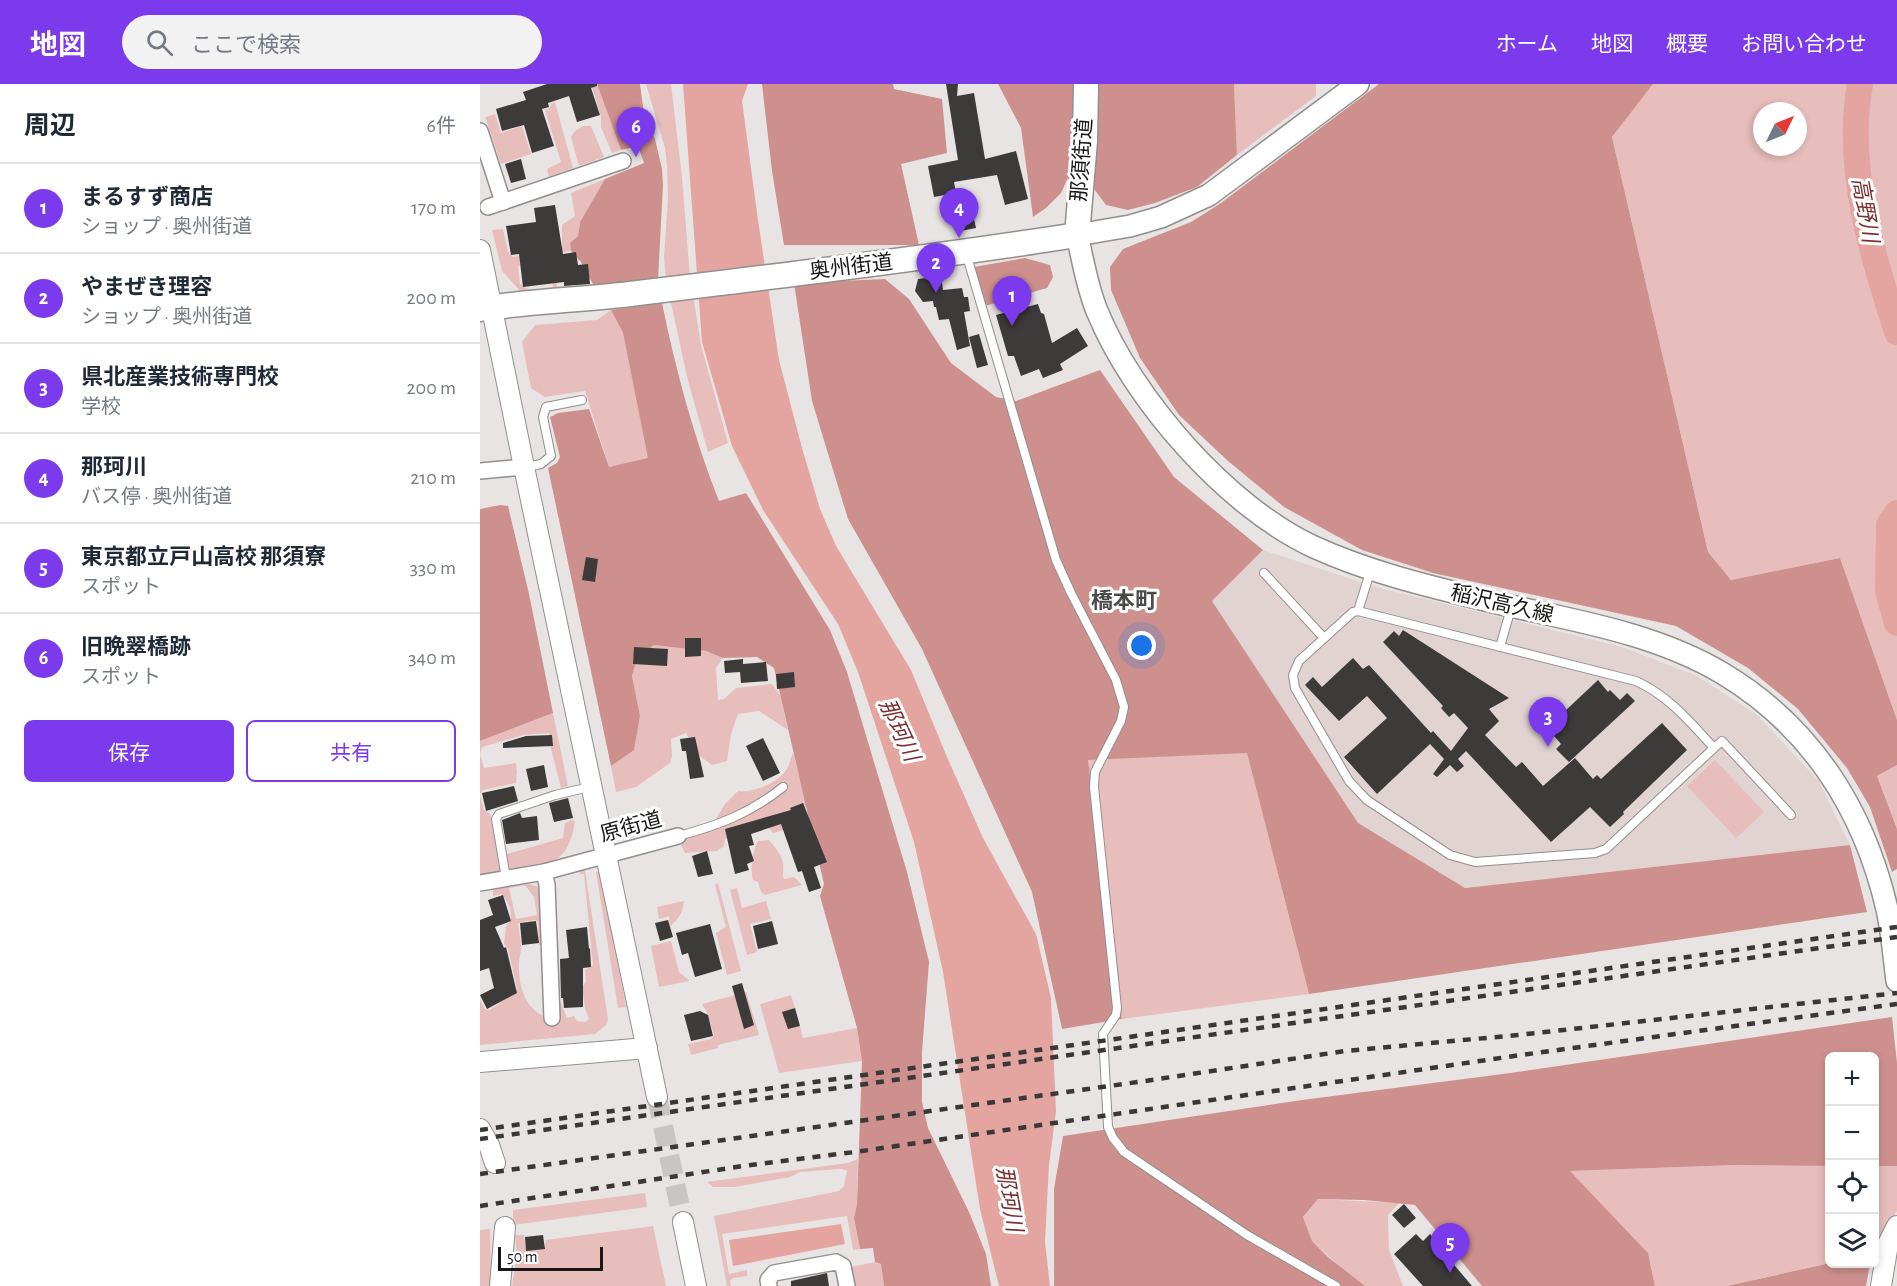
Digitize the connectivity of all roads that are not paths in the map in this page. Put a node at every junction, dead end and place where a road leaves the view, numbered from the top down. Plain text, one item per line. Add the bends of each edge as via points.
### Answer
1 (1086, 84) edge
2 (1358, 84) edge
3 (480, 131) edge
4 (623, 161) dead end
5 (503, 202) junction
6 (488, 207) dead end
7 (1077, 235) junction
8 (480, 250) edge
9 (966, 252) junction
10 (486, 308) edge
11 (582, 400) dead end
12 (524, 467) junction
13 (480, 471) edge
14 (1372, 569) junction
15 (1264, 573) dead end
16 (1511, 606) junction
17 (1358, 611) junction
18 (1324, 638) junction
19 (1500, 647) junction
20 (1714, 748) junction
21 (591, 786) junction
22 (783, 787) dead end
23 (1791, 815) dead end
24 (678, 836) joint
25 (605, 855) junction
26 (544, 872) junction
27 (506, 878) junction
28 (480, 883) edge
29 (1897, 981) edge
30 (552, 1018) dead end
31 (647, 1048) junction
32 (480, 1062) edge
33 (657, 1097) tunnel mouth
34 (480, 1129) edge
35 (495, 1163) dead end
36 (683, 1222) tunnel mouth
37 (1897, 1226) edge
38 (505, 1227) dead end
39 (500, 1286) edge
40 (696, 1286) edge
41 (769, 1286) edge
42 (847, 1286) edge
43 (1336, 1286) edge
44 (1881, 1286) edge

1 - 7 main road, 那須街道
2 - 7 main road, 奥州街道 via 1209,195 1151,220
3 - 5 street
4 - 5 street
5 - 6 street
7 - 9 main road, 奥州街道
7 - 14 main road, 稲沢高久線 via 1093,300 1104,326 1137,384 1169,427 1234,493 1269,520 1311,546
8 - 10 street
9 - 10 main road, 奥州街道
9 - 43 lane via 1056,560 1116,680 1124,707 1095,772 1094,787 1117,1008 1103,1034 1108,1127 1124,1152 1247,1235
10 - 12 street
11 - 12 lane via 546,407 543,417 551,456 541,464
12 - 13 street
12 - 21 street
14 - 16 main road, 稲沢高久線
14 - 17 lane
15 - 18 lane
16 - 19 lane
16 - 29 main road, 稲沢高久線 via 1661,643 1723,674 1781,718 1829,772 1865,838 1887,910
17 - 18 lane
17 - 19 lane
18 - 20 lane via 1299,661 1293,675 1295,688 1349,781 1375,807 1450,855 1463,859 1475,862 1606,849
19 - 20 lane via 1654,689
20 - 23 lane via 1722,741
21 - 25 street
21 - 27 lane via 499,814 496,819
22 - 24 lane, 原街道 via 738,817
24 - 25 street, 原街道
25 - 26 street, 原街道
25 - 31 street
26 - 27 street, 原街道
26 - 30 street
27 - 28 street, 原街道
31 - 32 street
31 - 33 street
34 - 35 street
36 - 40 street
37 - 44 street via 1888,1244
38 - 39 street
41 - 42 street via 768,1280 774,1274 836,1262 843,1266

